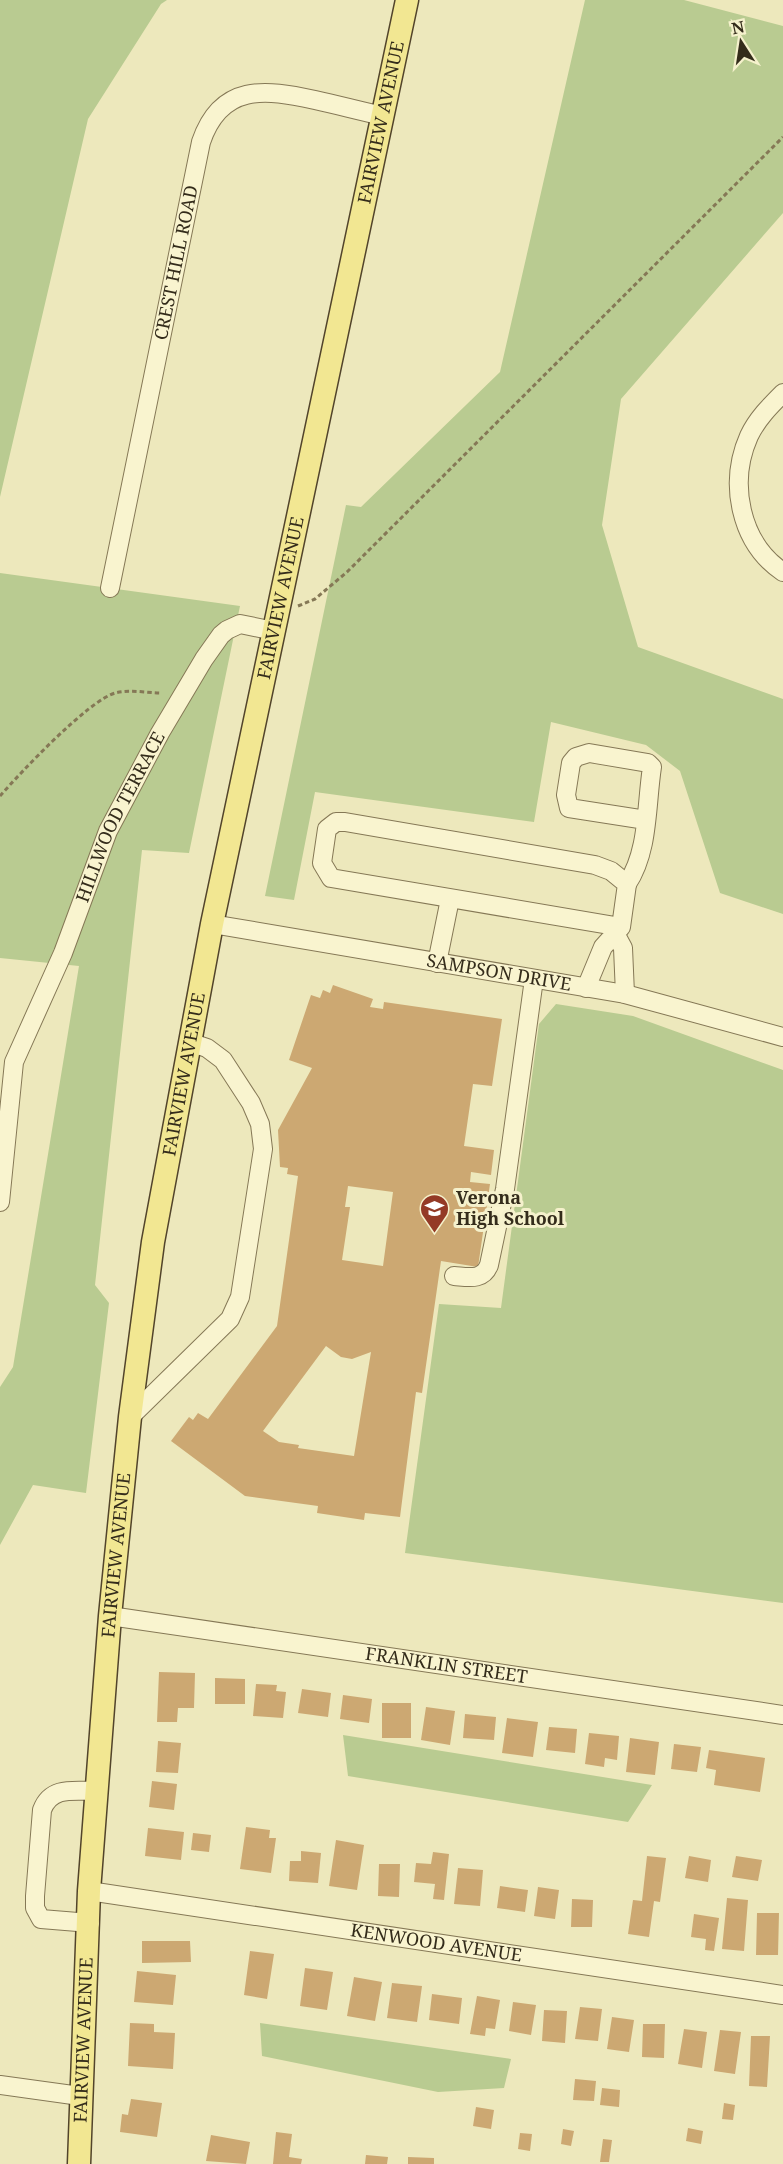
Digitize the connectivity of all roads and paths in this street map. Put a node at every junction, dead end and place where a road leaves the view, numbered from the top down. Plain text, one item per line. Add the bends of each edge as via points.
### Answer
1 (407, 0) edge
2 (383, 116) junction
3 (783, 137) edge
4 (783, 393) edge
5 (783, 572) edge
6 (110, 588) dead end
7 (276, 622) junction
8 (170, 688) dead end
9 (0, 796) edge
10 (646, 820) junction
11 (627, 884) junction
12 (450, 899) junction
13 (212, 924) junction
14 (618, 931) junction
15 (437, 963) junction
16 (534, 979) junction
17 (586, 988) junction
18 (624, 994) junction
19 (783, 1038) edge
20 (189, 1042) junction
21 (7, 1062) edge
22 (0, 1202) edge
23 (454, 1276) dead end
24 (130, 1417) junction
25 (110, 1616) junction
26 (783, 1715) edge
27 (96, 1791) junction
28 (89, 1891) junction
29 (90, 1923) junction
30 (783, 1995) edge
31 (0, 2085) edge
32 (80, 2096) junction
33 (79, 2164) edge

1 - 2 main road, FAIRVIEW AVENUE
2 - 6 street, CREST HILL ROAD via 267,91 234,99 210,122 201,142
2 - 7 main road, FAIRVIEW AVENUE
3 - 7 path via 347,572 315,599
4 - 5 street via 749,436 739,484 742,513 752,538
7 - 13 main road, FAIRVIEW AVENUE
7 - 21 street, HILLWOOD TERRACE via 234,626 221,635 204,659 108,831 63,953
8 - 9 path via 161,693 115,693 99,701
10 - 10 street via 652,767 648,763 589,753 571,763 566,795 569,808
10 - 11 street via 639,864
11 - 12 street via 595,865 345,822 336,822 327,829 322,863 331,878
11 - 14 street
12 - 14 street
12 - 15 street
13 - 15 street, SAMPSON DRIVE
13 - 20 main road, FAIRVIEW AVENUE
14 - 17 street via 603,946
14 - 18 street via 623,948
15 - 16 street, SAMPSON DRIVE
16 - 17 street, SAMPSON DRIVE
16 - 23 street via 505,1189 489,1265 476,1278
17 - 18 street, SAMPSON DRIVE
18 - 19 street, SAMPSON DRIVE
20 - 24 main road, FAIRVIEW AVENUE via 153,1242
20 - 24 street via 207,1048 223,1060 260,1124 263,1149 240,1297 230,1319
21 - 22 street
24 - 25 main road, FAIRVIEW AVENUE
25 - 26 street, FRANKLIN STREET
25 - 27 main road, FAIRVIEW AVENUE
27 - 28 main road, FAIRVIEW AVENUE
27 - 29 street via 61,1791 48,1798 42,1810 35,1896 35,1908 41,1919
28 - 29 main road, FAIRVIEW AVENUE
28 - 30 street, KENWOOD AVENUE
29 - 32 main road, FAIRVIEW AVENUE
31 - 32 street
32 - 33 main road, FAIRVIEW AVENUE

